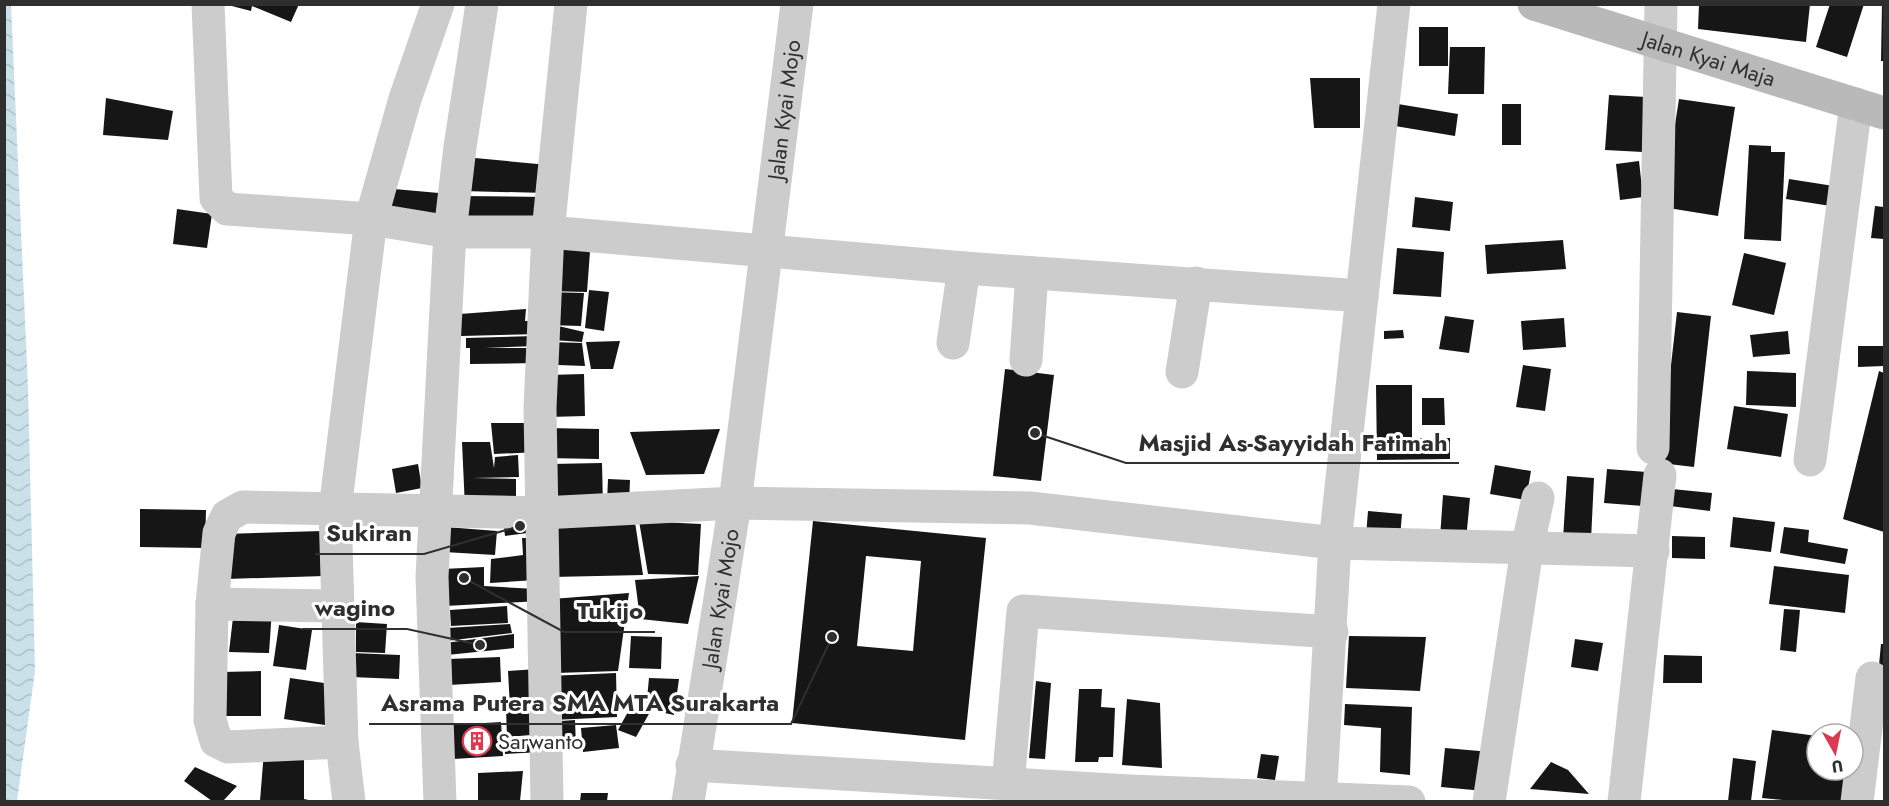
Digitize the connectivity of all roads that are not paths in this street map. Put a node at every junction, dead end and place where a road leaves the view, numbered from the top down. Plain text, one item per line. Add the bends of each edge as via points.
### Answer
1 (208, 4) edge
2 (438, 4) edge
3 (482, 4) edge
4 (571, 4) edge
5 (797, 4) edge
6 (1394, 4) edge
7 (1534, 4) edge
8 (1661, 4) edge
9 (1658, 42) junction
10 (1870, 108) edge
11 (371, 219) junction
12 (450, 232) junction
13 (548, 232) junction
14 (768, 251) junction
15 (964, 268) junction
16 (1032, 273) junction
17 (1196, 283) junction
18 (1362, 296) junction
19 (953, 343) dead end
20 (1026, 360) dead end
21 (1182, 372) dead end
22 (1810, 460) dead end
23 (1538, 498) dead end
24 (735, 503) junction
25 (335, 510) junction
26 (436, 512) junction
27 (542, 513) junction
28 (1335, 543) junction
29 (1527, 549) junction
30 (1653, 551) junction
31 (212, 604) junction
32 (336, 606) junction
33 (1332, 632) junction
34 (1872, 678) dead end
35 (342, 742) junction
36 (692, 765) junction
37 (1008, 785) junction
38 (932, 791) edge
39 (1128, 796) edge
40 (1320, 800) edge
41 (349, 801) edge
42 (440, 801) edge
43 (547, 801) edge
44 (688, 801) edge
45 (1409, 801) edge
46 (1489, 801) edge
47 (1624, 801) edge
48 (1857, 801) edge

1 - 11 street via 216,198 220,204 236,210
2 - 11 street via 405,99
3 - 12 street
4 - 13 street
5 - 14 street, Jalan Kyai Mojo
6 - 18 street
7 - 9 main road, Jalan Kyai Maja
8 - 9 street
9 - 10 main road, Jalan Kyai Maja
9 - 30 street via 1657,461
10 - 22 street
11 - 12 street
11 - 25 street
12 - 13 street
12 - 26 street
13 - 14 street
13 - 27 street via 540,408
14 - 15 street
14 - 24 street, Jalan Kyai Mojo
15 - 16 street
15 - 19 street
16 - 17 street
16 - 20 street
17 - 18 street
17 - 21 street
18 - 28 street
23 - 29 street
24 - 27 street, Jalan Kyai Mojo
24 - 28 street via 1029,508
24 - 36 street, Jalan Kyai Mojo
25 - 26 street, Jalan Kyai Mojo
25 - 31 street, Jalan Kyai Mojo via 243,507 227,516 219,533
25 - 32 street
26 - 27 street, Jalan Kyai Mojo
26 - 42 street via 432,578
27 - 43 street
28 - 29 street
28 - 33 street
29 - 30 street
29 - 46 street
30 - 47 street
31 - 32 street
31 - 35 street, Jalan Kyai Mojo via 210,720 216,741 228,747
32 - 35 street
33 - 37 street via 1023,611
33 - 40 street
34 - 48 street
35 - 41 street
36 - 38 street
36 - 44 street, Jalan Kyai Mojo
37 - 38 street
37 - 39 street
39 - 40 street
40 - 45 street

